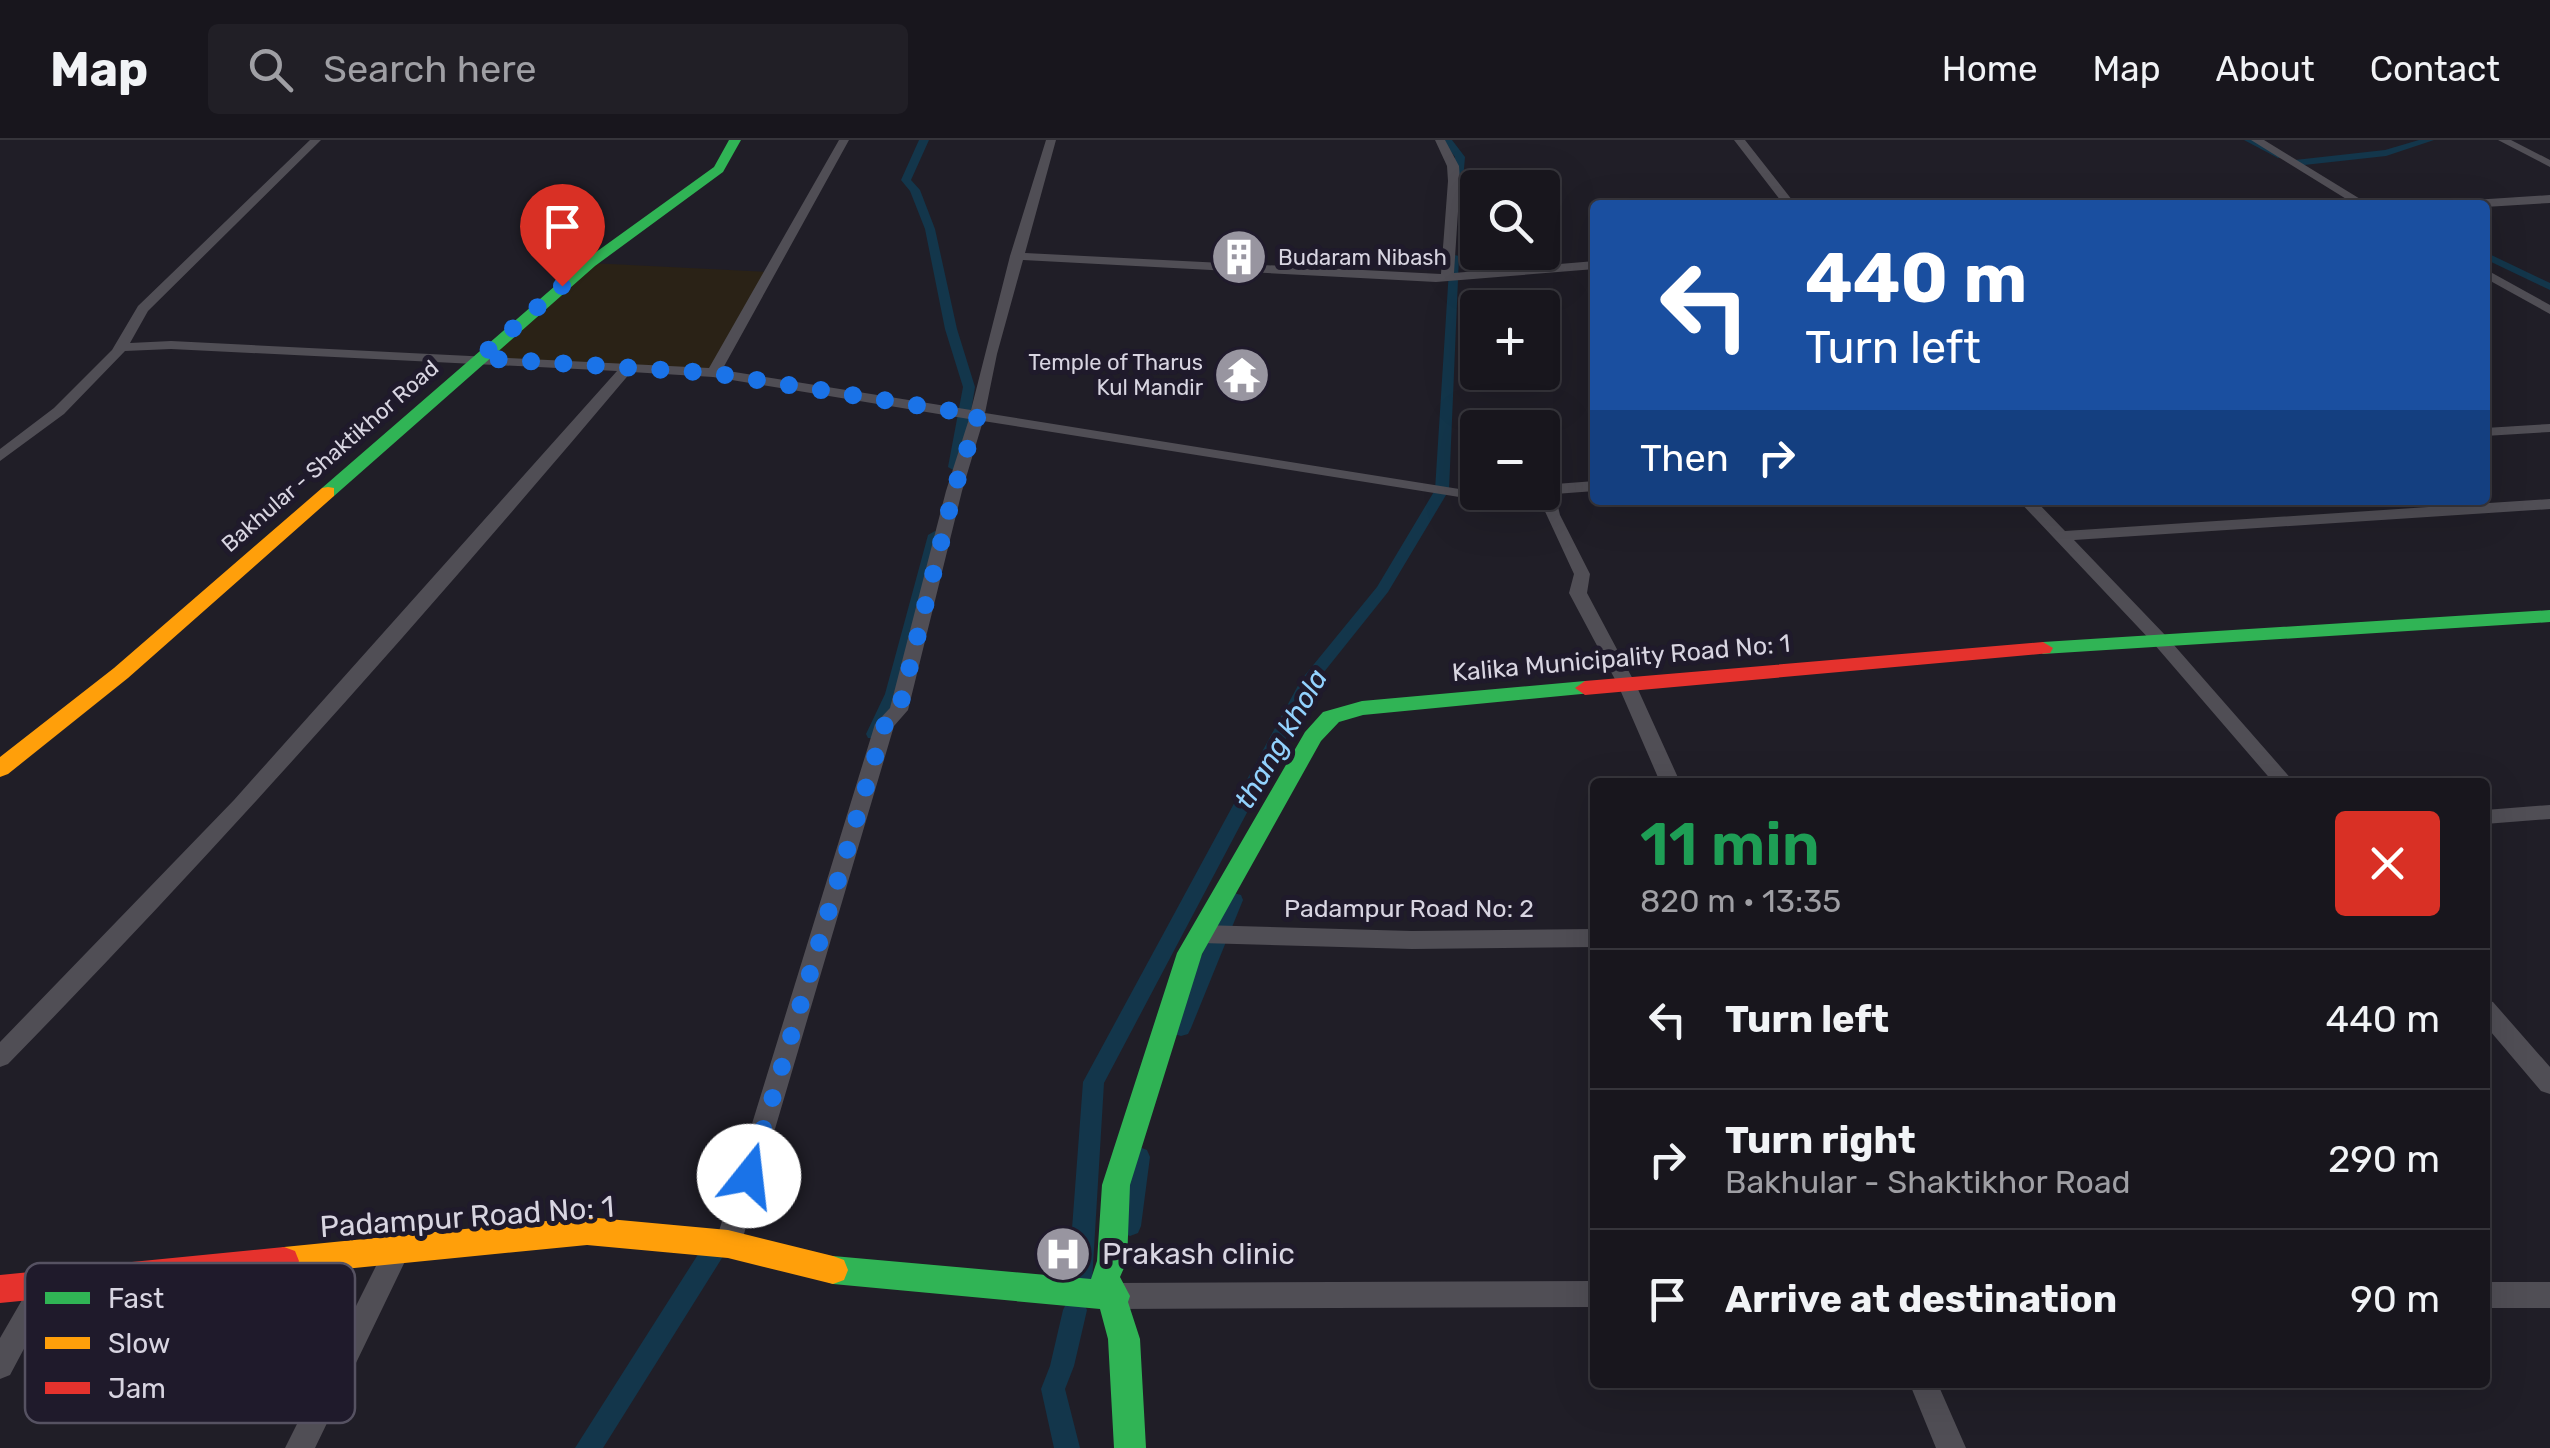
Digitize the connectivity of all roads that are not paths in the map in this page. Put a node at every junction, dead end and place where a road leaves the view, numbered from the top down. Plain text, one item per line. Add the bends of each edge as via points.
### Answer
1 (316, 140) edge
2 (735, 140) edge
3 (844, 140) edge
4 (1051, 140) edge
5 (1440, 140) edge
6 (1740, 140) edge
7 (2256, 140) edge
8 (2504, 140) edge
9 (2550, 164) edge
10 (2550, 199) edge
11 (1786, 200) edge
12 (2356, 200) edge
13 (2490, 203) edge
14 (1016, 256) junction
15 (1590, 266) edge
16 (1454, 276) junction
17 (2490, 276) edge
18 (2550, 310) edge
19 (120, 347) junction
20 (479, 358) junction
21 (626, 370) junction
22 (713, 373) junction
23 (970, 414) junction
24 (2550, 428) edge
25 (2490, 432) edge
26 (0, 456) edge
27 (1590, 486) edge
28 (1560, 489) edge
29 (1460, 490) edge
30 (2550, 504) edge
31 (2031, 505) edge
32 (1550, 510) edge
33 (2060, 536) junction
34 (2550, 616) edge
35 (2160, 640) junction
36 (1627, 685) junction
37 (0, 769) edge
38 (1668, 778) edge
39 (2281, 778) edge
40 (2550, 812) edge
41 (2490, 818) edge
42 (1213, 934) junction
43 (1590, 938) edge
44 (2490, 1014) edge
45 (0, 1058) edge
46 (2547, 1077) edge
47 (728, 1244) junction
48 (397, 1251) junction
49 (265, 1263) edge
50 (25, 1286) edge
51 (0, 1289) edge
52 (1590, 1294) edge
53 (2550, 1294) edge
54 (2490, 1295) edge
55 (1116, 1296) junction
56 (25, 1320) edge
57 (355, 1336) edge
58 (0, 1365) edge
59 (1925, 1388) edge
60 (312, 1423) edge
61 (300, 1448) edge
62 (1130, 1448) edge
63 (1950, 1448) edge

1 - 19 street via 143,308
2 - 20 street, Bakhular - Shaktikhor Road via 719,169 590,262
3 - 22 street
4 - 14 street
5 - 16 street via 1453,166
6 - 11 street
7 - 12 street
8 - 9 street
10 - 13 street
14 - 16 street
14 - 23 street
15 - 16 street
17 - 18 street
19 - 20 street
19 - 26 street via 59,411
20 - 21 street
20 - 37 street, Bakhular - Shaktikhor Road via 122,673
21 - 22 street
21 - 45 street via 325,711
22 - 23 street
23 - 29 street
23 - 47 street via 899,710 885,724
24 - 25 street
27 - 28 street
30 - 33 street
31 - 33 street
32 - 36 street via 1582,574 1578,594
33 - 35 street
34 - 35 street, Kalika Municipality Road No: 1
35 - 36 street, Kalika Municipality Road No: 1
35 - 39 street
36 - 38 street
36 - 42 street, Kalika Municipality Road No: 1 via 1362,708 1331,717 1313,737
40 - 41 street
42 - 43 street, Padampur Road No: 2
42 - 55 street, Kalika Municipality Road No: 1 via 1190,952 1116,1185 1105,1277
44 - 46 street
47 - 48 street, Padampur Road No: 1 via 587,1232
47 - 55 street, Padampur Road No: 1 via 850,1274
48 - 49 street, Padampur Road No: 1
48 - 57 street
50 - 51 street, Padampur Road No: 1
52 - 55 street
53 - 54 street
55 - 62 street, Kalika Municipality Road No: 1
56 - 58 street
59 - 63 street
60 - 61 street

